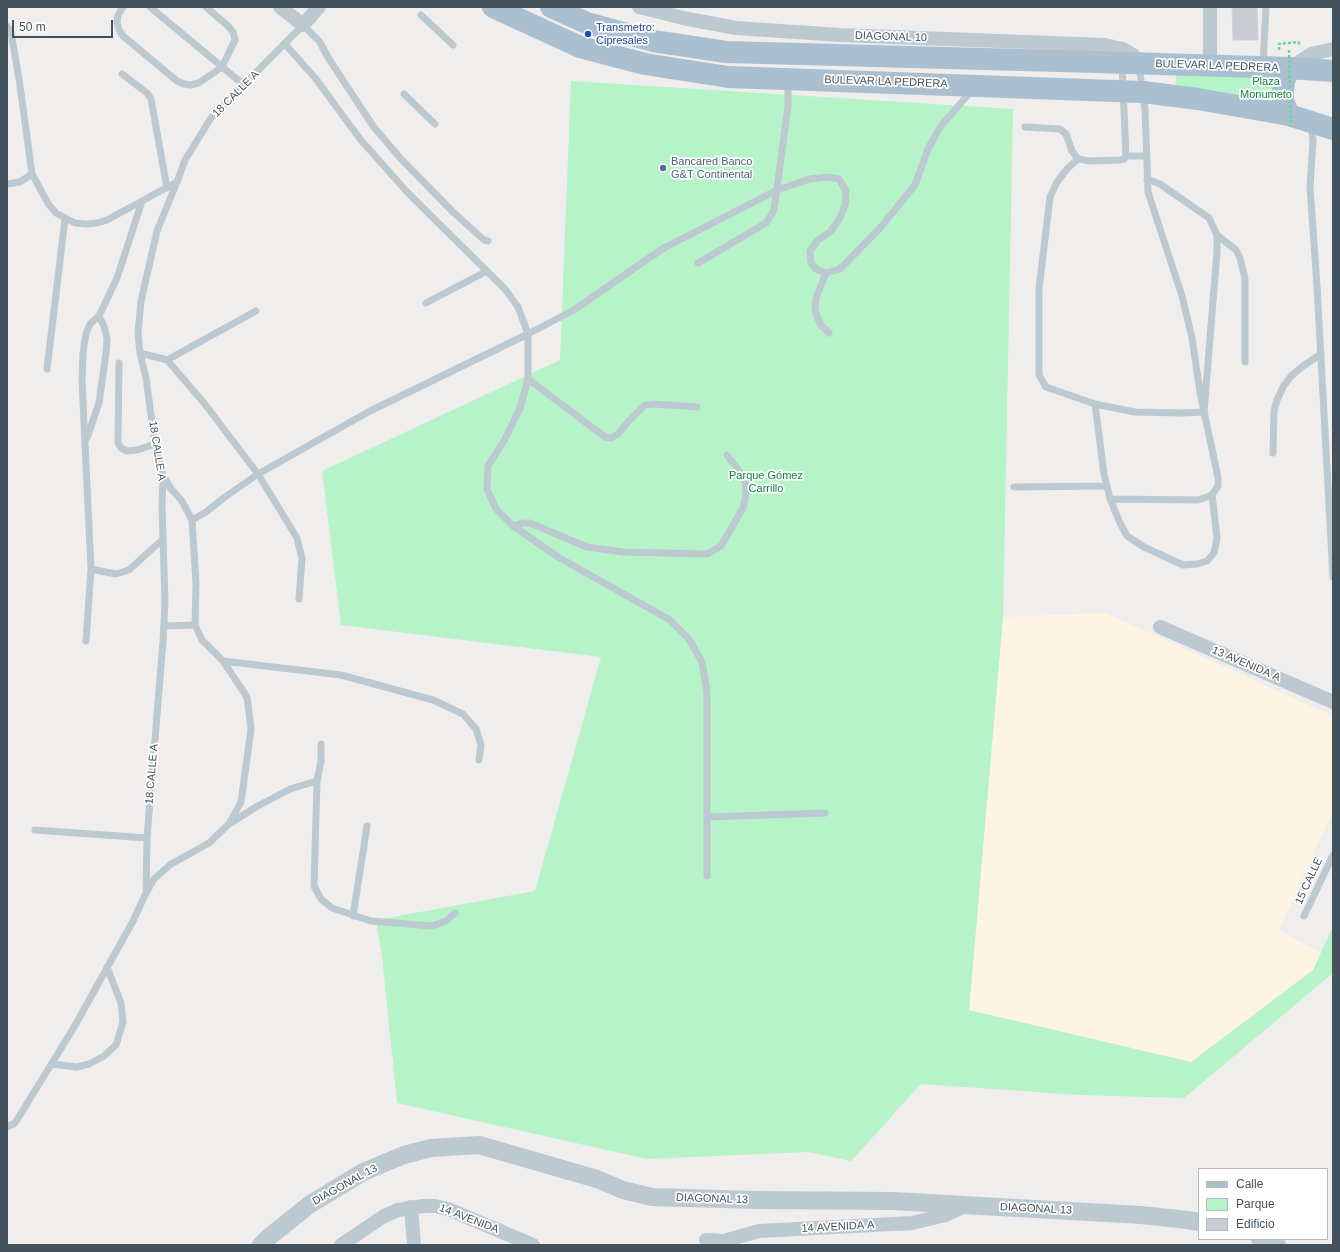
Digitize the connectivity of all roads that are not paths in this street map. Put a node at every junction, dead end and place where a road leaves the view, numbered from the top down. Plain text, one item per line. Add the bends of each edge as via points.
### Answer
1 (123, 7) edge
2 (150, 7) edge
3 (206, 7) edge
4 (280, 7) edge
5 (319, 7) edge
6 (551, 7) edge
7 (639, 7) edge
8 (1210, 7) edge
9 (1266, 7) edge
10 (500, 9) edge
11 (420, 15) dead end
12 (303, 25) junction
13 (7, 26) edge
14 (285, 44) junction
15 (453, 45) dead end
16 (1333, 49) edge
17 (1289, 59) junction
18 (1130, 63) junction
19 (1210, 66) junction
20 (222, 67) junction
21 (1263, 68) junction
22 (1333, 71) edge
23 (122, 74) dead end
24 (788, 78) junction
25 (244, 85) junction
26 (976, 85) junction
27 (1133, 92) junction
28 (404, 94) dead end
29 (1297, 121) junction
30 (435, 124) dead end
31 (1025, 127) dead end
32 (1333, 129) edge
33 (1126, 156) junction
34 (1146, 156) junction
35 (1078, 159) junction
36 (32, 174) junction
37 (1147, 179) junction
38 (177, 182) junction
39 (7, 184) edge
40 (167, 188) junction
41 (777, 190) junction
42 (142, 201) junction
43 (65, 219) junction
44 (1217, 235) junction
45 (488, 241) dead end
46 (698, 263) dead end
47 (487, 271) junction
48 (826, 273) junction
49 (426, 303) dead end
50 (256, 311) dead end
51 (99, 316) junction
52 (829, 333) dead end
53 (528, 334) junction
54 (140, 353) junction
55 (1321, 354) junction
56 (167, 360) junction
57 (1245, 362) dead end
58 (119, 363) dead end
59 (47, 369) dead end
60 (528, 379) junction
61 (1095, 404) junction
62 (697, 407) dead end
63 (1204, 412) junction
64 (86, 440) junction
65 (155, 444) junction
66 (1273, 453) dead end
67 (727, 455) dead end
68 (258, 474) junction
69 (163, 475) junction
70 (1107, 486) junction
71 (1014, 487) dead end
72 (1212, 496) junction
73 (1110, 499) junction
74 (192, 520) junction
75 (512, 526) junction
76 (163, 539) junction
77 (91, 569) junction
78 (1333, 577) edge
79 (299, 599) dead end
80 (195, 625) junction
81 (164, 626) junction
82 (1160, 627) dead end
83 (86, 641) dead end
84 (223, 661) junction
85 (1333, 702) edge
86 (321, 744) dead end
87 (479, 760) dead end
88 (317, 780) junction
89 (825, 813) dead end
90 (708, 817) junction
91 (229, 824) junction
92 (367, 826) dead end
93 (35, 830) dead end
94 (146, 838) junction
95 (1333, 855) edge
96 (707, 876) dead end
97 (146, 893) junction
98 (455, 913) dead end
99 (353, 916) junction
100 (1304, 916) dead end
101 (107, 967) junction
102 (52, 1064) junction
103 (7, 1127) edge
104 (959, 1204) junction
105 (411, 1207) junction
106 (1198, 1222) edge
107 (1263, 1240) edge
108 (701, 1243) edge
109 (261, 1245) edge
110 (341, 1245) edge
111 (414, 1245) edge
112 (533, 1245) edge
113 (1277, 1245) edge

1 - 20 lane via 118,14 117,22 123,36 177,81 190,85 199,83
2 - 20 lane
3 - 20 lane via 233,32 235,40
4 - 12 street
5 - 12 street, 18 CALLE A
6 - 18 main road, BULEVAR LA PEDRERA via 588,23 652,41 726,52
7 - 18 street, DIAGONAL 10 via 736,28 840,35 1105,45 1123,49 1133,55
8 - 19 street
9 - 21 lane
10 - 24 main road, BULEVAR LA PEDRERA via 580,47 645,64 728,77
11 - 15 lane
12 - 14 lane, 18 CALLE A
12 - 45 lane via 319,41 373,126 401,159 453,212
13 - 36 lane via 11,32 20,85
14 - 25 lane, 18 CALLE A
14 - 47 lane via 316,79 360,139 408,192
16 - 17 street
17 - 21 main road, BULEVAR LA PEDRERA
17 - 22 main road, BULEVAR LA PEDRERA
17 - 29 main road via 1283,101
18 - 19 main road, BULEVAR LA PEDRERA
18 - 27 lane
18 - 27 lane
19 - 21 main road, BULEVAR LA PEDRERA
20 - 25 lane
23 - 40 lane via 151,99
24 - 26 main road, BULEVAR LA PEDRERA
24 - 41 lane via 788,106
25 - 38 lane, 18 CALLE A via 211,118 185,160
26 - 27 main road, BULEVAR LA PEDRERA
26 - 48 lane via 940,127 928,149 915,186 880,228 840,269
27 - 29 main road, BULEVAR LA PEDRERA via 1198,99
27 - 33 lane
27 - 34 lane
28 - 30 lane
29 - 32 main road, BULEVAR LA PEDRERA
29 - 55 lane via 1313,141 1310,187
31 - 35 lane via 1060,129 1066,134
33 - 34 lane
33 - 35 lane via 1120,160 1090,162
34 - 37 lane
35 - 61 lane via 1057,182 1050,197 1039,289 1039,375 1046,387
36 - 39 lane via 20,182
36 - 43 lane via 49,205
37 - 44 lane via 1160,184 1209,218
37 - 63 lane via 1148,192 1182,296
38 - 40 lane
38 - 54 lane, 18 CALLE A via 156,230 147,271 138,333
40 - 42 lane
41 - 46 lane via 774,210 766,223
41 - 48 lane via 810,179 839,179 846,191 840,218 810,251 811,263 816,269
41 - 53 lane via 662,249 574,310
42 - 43 lane via 97,223 75,223
42 - 51 lane via 118,278
43 - 59 lane
44 - 57 lane via 1236,250 1245,279
44 - 63 lane
47 - 49 lane
47 - 53 lane via 506,288 518,307
48 - 52 lane via 816,298 815,308 816,317
50 - 56 lane
51 - 64 lane via 107,340 106,353 99,403
51 - 64 lane via 90,324 83,353
53 - 60 lane
53 - 68 lane via 370,411
54 - 56 lane
54 - 65 lane, 18 CALLE A
55 - 66 lane via 1291,376 1283,387 1274,411
55 - 78 lane
56 - 68 lane via 204,402
58 - 65 lane via 118,443 127,451
60 - 62 lane via 605,437 611,438 618,434 645,405
60 - 75 lane via 520,408 488,466 487,489 496,509
61 - 63 lane via 1135,412
61 - 70 lane
63 - 72 lane via 1218,478 1218,486
64 - 77 lane
65 - 69 lane, 18 CALLE A
67 - 75 lane via 745,479 746,494 743,508 721,546 707,554 623,552 587,547 530,523
68 - 74 lane
68 - 79 lane via 297,538 302,558
69 - 74 lane
69 - 76 lane, 18 CALLE A
70 - 71 lane
70 - 73 lane
72 - 73 lane via 1198,500
72 - 73 lane via 1217,538 1214,553 1198,564 1183,565 1127,536
74 - 80 lane via 196,584
75 - 90 lane via 558,558 670,620 689,639 702,662 707,692
76 - 77 lane via 129,570 116,574
76 - 81 lane, 18 CALLE A
77 - 83 lane
80 - 81 lane
80 - 84 lane via 202,640
81 - 94 lane, 18 CALLE A
82 - 85 street, 13 AVENIDA A
84 - 87 lane via 341,675 432,700 463,714 476,729 481,745
84 - 91 lane via 247,697 251,729 241,802
86 - 88 lane
88 - 91 lane via 290,789
88 - 99 lane via 314,886 321,899 332,908
89 - 90 lane
90 - 96 lane
91 - 97 lane via 209,843 171,864 154,879
92 - 99 lane
93 - 94 lane
94 - 97 lane, 18 CALLE A
95 - 100 lane, 15 CALLE
97 - 101 lane, 18 CALLE A
98 - 99 lane via 446,921 432,926 371,921
101 - 102 lane, 18 CALLE A
101 - 102 lane via 121,1003 123,1022 116,1045 104,1056 89,1064
102 - 103 lane, 18 CALLE A via 15,1123
104 - 106 street, DIAGONAL 13 via 1141,1215
104 - 108 street, 14 AVENIDA A via 946,1215 912,1223 759,1231 724,1241
104 - 109 street, DIAGONAL 13 via 893,1200 652,1197 479,1144 455,1145 404,1155 363,1172 309,1205
105 - 110 street, 14 AVENIDA via 384,1216
105 - 111 street
105 - 112 street, 14 AVENIDA via 435,1206 448,1209
107 - 113 street

